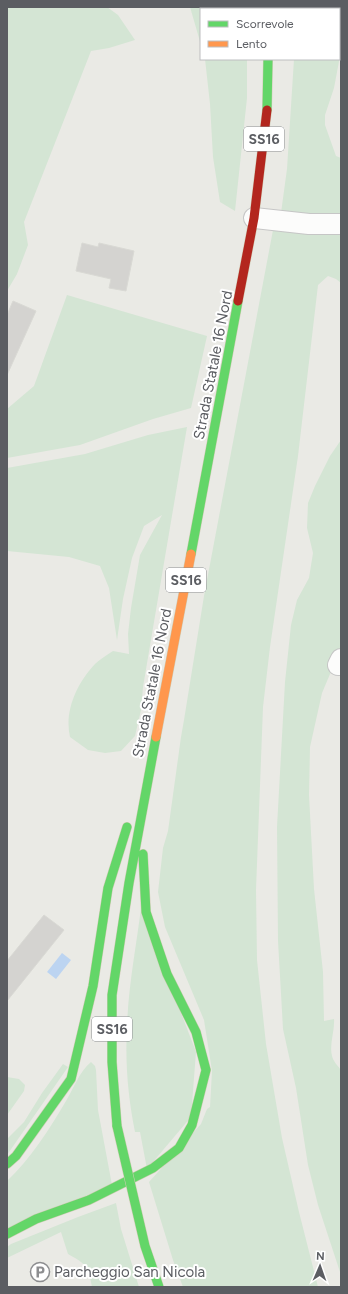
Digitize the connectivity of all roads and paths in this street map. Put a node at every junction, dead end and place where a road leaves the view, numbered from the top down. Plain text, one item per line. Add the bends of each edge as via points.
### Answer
1 (268, 60) edge
2 (254, 218) junction
3 (341, 224) edge
4 (157, 732) junction
5 (134, 807) dead end
6 (142, 814) junction
7 (129, 822) dead end
8 (7, 1164) edge
9 (7, 1234) edge
10 (159, 1287) edge

1 - 2 main road, Strada Statale 16 Nord / SS16 via 267,108
2 - 3 street via 309,224
2 - 4 main road, Strada Statale 16 Nord / SS16
4 - 5 main road
4 - 6 main road, Strada Statale 16 Nord / SS16
6 - 9 main road via 146,912 167,974 196,1032 206,1070 192,1125 180,1148 153,1168 89,1200 36,1219
6 - 10 main road, Strada Statale 16 Nord / SS16, bridge via 112,995 112,1062 117,1126 145,1246
7 - 8 main road via 108,888 93,986 71,1079 16,1156

